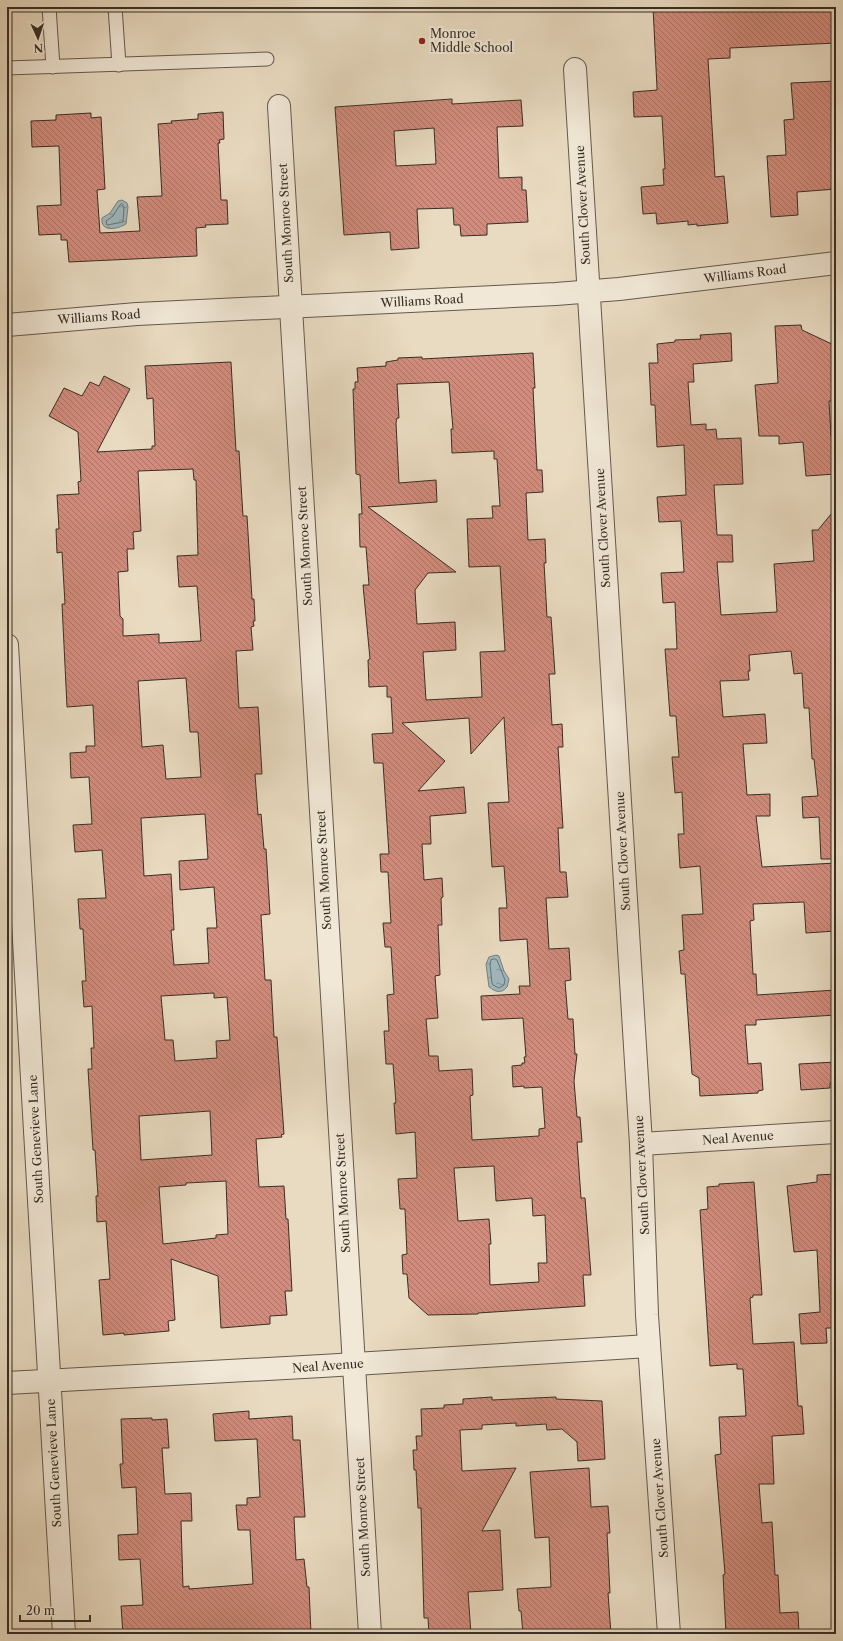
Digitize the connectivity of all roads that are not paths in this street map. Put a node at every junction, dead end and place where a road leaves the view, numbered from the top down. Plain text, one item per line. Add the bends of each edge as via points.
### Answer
1 (49, 7) edge
2 (115, 7) edge
3 (267, 59) dead end
4 (119, 65) junction
5 (53, 67) junction
6 (7, 68) edge
7 (576, 69) dead end
8 (280, 106) dead end
9 (836, 263) edge
10 (589, 292) junction
11 (291, 307) junction
12 (7, 325) edge
13 (7, 645) edge
14 (836, 1132) edge
15 (641, 1144) junction
16 (649, 1346) junction
17 (354, 1364) junction
18 (49, 1381) junction
19 (7, 1383) edge
20 (64, 1634) edge
21 (370, 1634) edge
22 (669, 1634) edge

1 - 5 lane
2 - 4 lane
3 - 4 lane
4 - 5 lane
5 - 6 lane
7 - 10 street, South Clover Avenue
8 - 11 street, South Monroe Street
9 - 10 street, Williams Road
10 - 11 street, Williams Road
10 - 15 street, South Clover Avenue
11 - 12 street, Williams Road via 136,314
11 - 17 street, South Monroe Street
13 - 18 street, South Genevieve Lane
14 - 15 street, Neal Avenue
15 - 16 street, South Clover Avenue
16 - 17 street, Neal Avenue
16 - 22 street, South Clover Avenue
17 - 18 street, Neal Avenue
17 - 21 street, South Monroe Street
18 - 19 street, Neal Avenue
18 - 20 street, South Genevieve Lane

